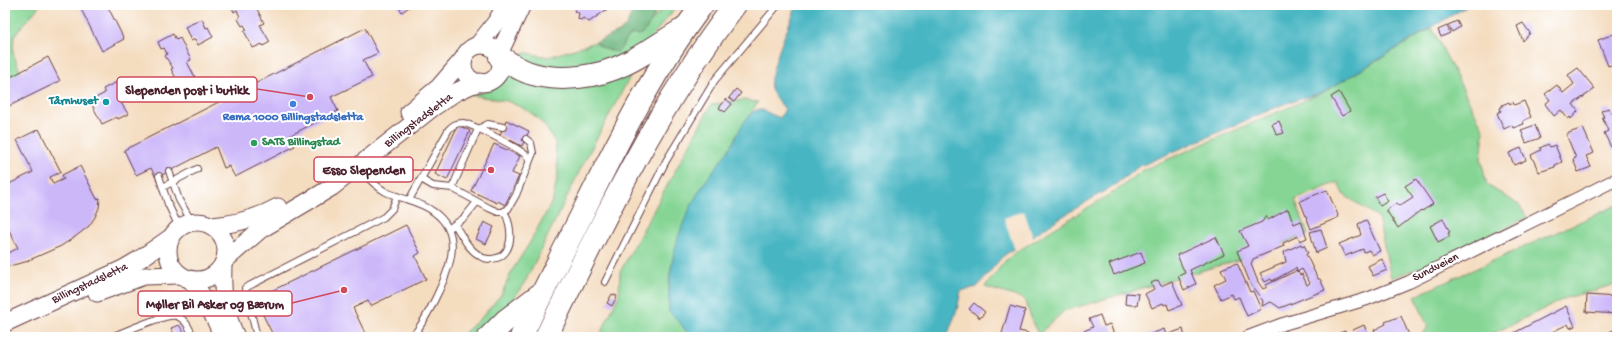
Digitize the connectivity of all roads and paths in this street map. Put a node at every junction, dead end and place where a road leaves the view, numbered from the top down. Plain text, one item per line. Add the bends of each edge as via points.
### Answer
1 (522, 5) edge
2 (702, 5) edge
3 (735, 5) edge
4 (778, 5) edge
5 (500, 8) edge
6 (686, 27) junction
7 (478, 45) junction
8 (500, 56) junction
9 (464, 58) junction
10 (480, 82) junction
11 (503, 127) dead end
12 (478, 129) junction
13 (526, 139) dead end
14 (5, 157) edge
15 (529, 163) junction
16 (5, 164) edge
17 (197, 168) dead end
18 (358, 168) junction
19 (169, 171) dead end
20 (159, 176) dead end
21 (421, 179) junction
22 (1617, 179) edge
23 (173, 182) junction
24 (163, 187) junction
25 (452, 188) junction
26 (397, 196) junction
27 (410, 200) junction
28 (477, 202) junction
29 (504, 211) junction
30 (455, 224) junction
31 (212, 226) junction
32 (447, 228) junction
33 (180, 229) junction
34 (223, 264) junction
35 (185, 277) junction
36 (605, 282) dead end
37 (543, 292) junction
38 (5, 322) edge
39 (5, 333) edge
40 (1617, 336) edge
41 (111, 337) edge
42 (194, 337) edge
43 (223, 337) edge
44 (236, 337) edge
45 (257, 337) edge
46 (412, 337) edge
47 (489, 337) edge
48 (520, 337) edge
49 (546, 337) edge
50 (1248, 337) edge
51 (1614, 337) edge

1 - 8 main road
2 - 6 highway
3 - 49 highway via 704,46 664,109 600,228
4 - 36 lane via 715,80 666,161
5 - 7 main road
6 - 8 highway via 625,64 590,75 559,78 542,76 521,70
6 - 37 highway via 610,158
7 - 8 main road via 488,45
7 - 9 main road via 472,47
8 - 10 main road via 500,70 497,75 486,82
9 - 10 main road via 463,64 468,76
9 - 31 main road, Billingstadsletta via 425,100 326,178 257,218
10 - 18 main road, Billingstadsletta via 456,92 431,109
11 - 12 lane via 488,124
12 - 15 lane via 527,155
12 - 21 lane via 463,123 455,124 449,129
12 - 25 lane
13 - 15 lane via 533,147
14 - 16 lane
15 - 29 lane via 516,195
17 - 23 lane
18 - 26 lane via 380,188
18 - 34 main road, Billingstadsletta via 311,201 260,230
19 - 23 lane
20 - 24 lane
21 - 25 lane via 433,186
21 - 27 lane
22 - 50 street, Sundveien via 1409,282 1367,300
23 - 24 lane
23 - 33 lane via 179,200
24 - 33 lane
25 - 28 lane
26 - 27 lane
26 - 45 lane via 392,209 384,217 246,288
27 - 32 lane via 434,212
28 - 29 lane via 498,212
28 - 30 lane via 464,218
29 - 30 lane via 510,224 509,242 508,250 500,258 480,257 467,244
30 - 32 lane
31 - 33 main road via 199,222
31 - 34 main road via 224,241 226,254
32 - 46 lane via 452,250 450,267 423,324
33 - 35 main road via 167,251 171,264
33 - 38 main road, Billingstadsletta via 123,269
34 - 35 main road via 210,277 196,280
34 - 44 main road via 223,300
35 - 39 main road, Billingstadsletta via 149,275 137,278
35 - 43 main road via 200,291 209,305
37 - 47 highway via 506,320
37 - 48 highway
40 - 51 street
41 - 42 lane via 163,317 176,316 186,322

